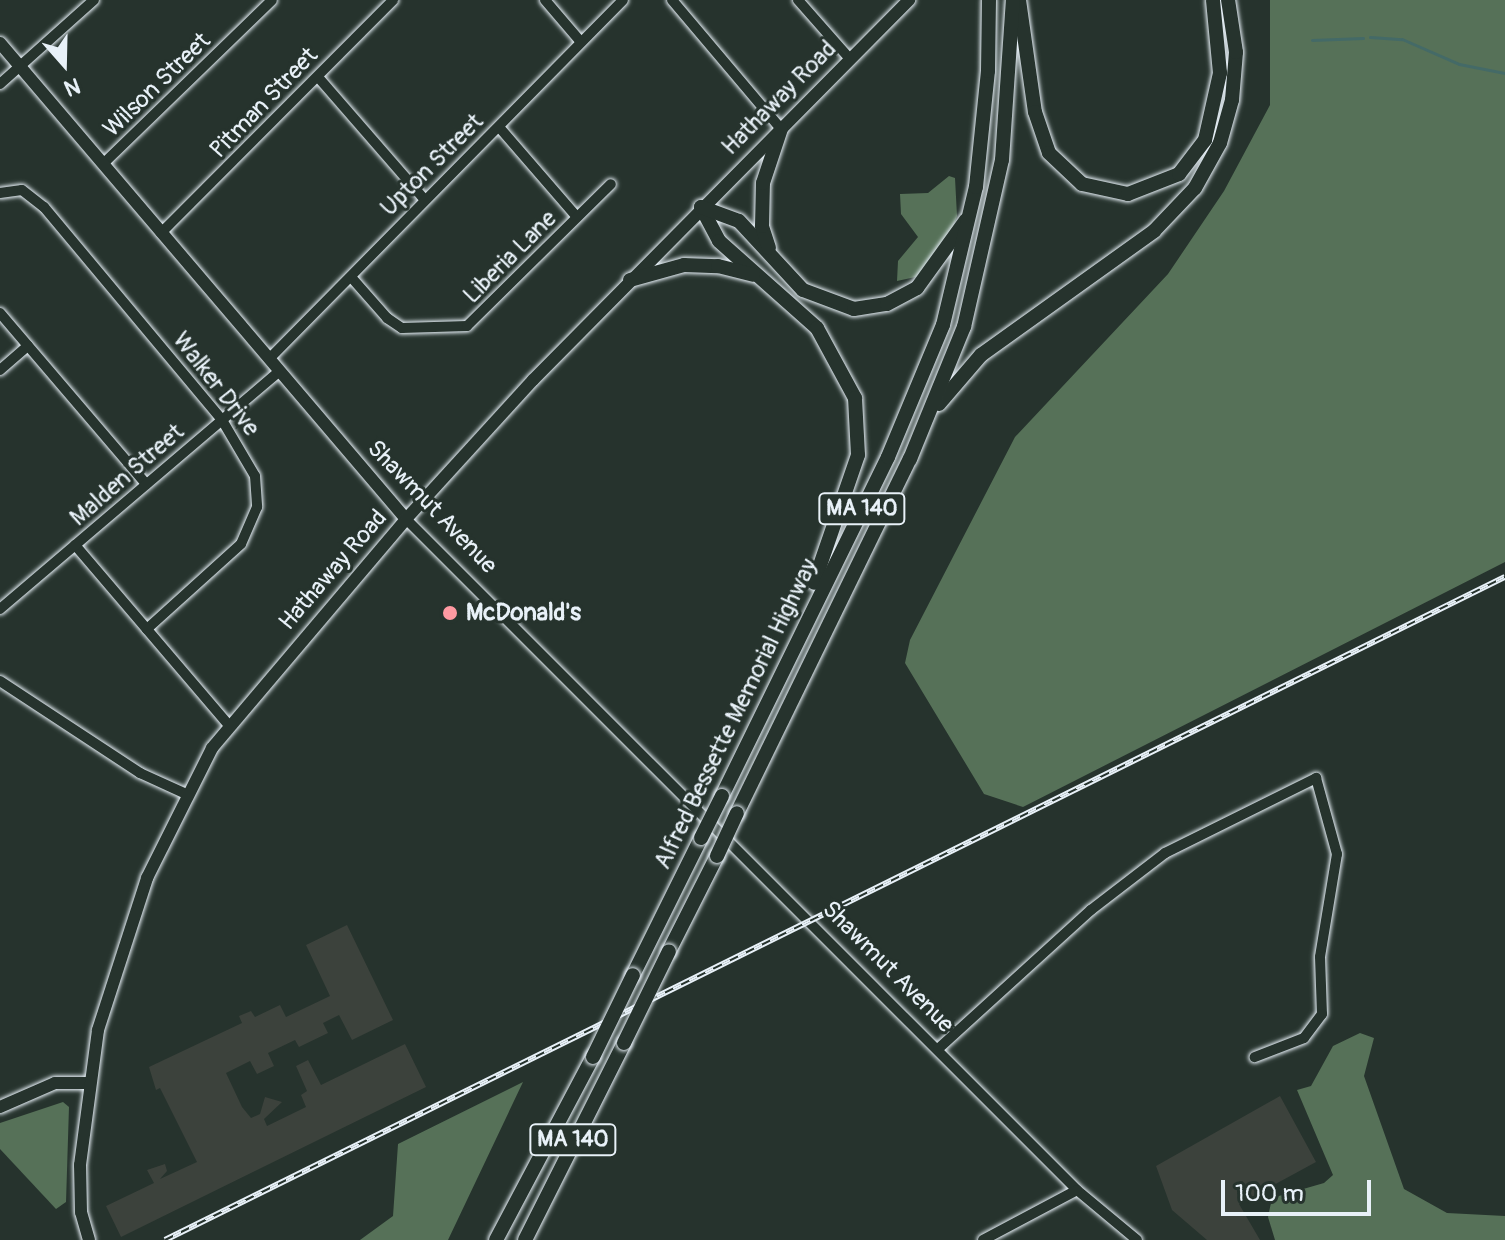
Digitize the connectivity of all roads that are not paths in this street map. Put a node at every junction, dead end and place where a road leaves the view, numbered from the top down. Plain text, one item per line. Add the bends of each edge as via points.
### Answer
1 (94, 0) edge
2 (252, 0) edge
3 (272, 0) edge
4 (393, 0) edge
5 (545, 0) edge
6 (623, 0) edge
7 (672, 0) edge
8 (798, 0) edge
9 (909, 0) edge
10 (989, 0) edge
11 (1013, 0) edge
12 (1019, 0) edge
13 (1213, 0) edge
14 (1228, 0) edge
15 (262, 10) junction
16 (580, 41) junction
17 (0, 43) edge
18 (850, 59) junction
19 (21, 67) junction
20 (318, 77) junction
21 (0, 84) edge
22 (499, 127) junction
23 (781, 129) junction
24 (103, 164) junction
25 (611, 184) dead end
26 (0, 193) edge
27 (424, 199) junction
28 (701, 207) junction
29 (973, 209) junction
30 (577, 217) junction
31 (161, 233) junction
32 (773, 260) junction
33 (351, 277) junction
34 (630, 280) junction
35 (775, 287) junction
36 (0, 313) edge
37 (28, 346) junction
38 (269, 359) junction
39 (0, 370) edge
40 (280, 371) junction
41 (930, 414) junction
42 (222, 420) junction
43 (146, 484) junction
44 (406, 519) junction
45 (75, 545) junction
46 (0, 609) edge
47 (147, 629) junction
48 (790, 650) junction
49 (0, 681) edge
50 (228, 724) junction
51 (186, 794) junction
52 (938, 1049) junction
53 (1255, 1057) dead end
54 (87, 1083) junction
55 (0, 1107) edge
56 (1077, 1190) junction
57 (89, 1240) edge
58 (496, 1240) edge
59 (525, 1240) edge
60 (983, 1240) edge
61 (1137, 1240) edge

1 - 19 street
2 - 15 street
3 - 15 street, Wilson Street
4 - 20 street, Pitman Street
5 - 16 street
6 - 16 street, Upton Street
7 - 23 street
8 - 18 street
9 - 18 main road, Hathaway Road
10 - 29 highway, Alfred Bessette Memorial Highway / MA 140 via 988,71
11 - 41 highway, Alfred Bessette Memorial Highway / MA 140 via 1010,86 994,212 971,305
12 - 13 highway via 1035,112 1049,153 1082,184 1128,194 1179,174 1205,140 1220,73
14 - 41 highway via 1236,52 1232,100 1220,143 1195,188 1154,231 981,355
15 - 24 street, Wilson Street
16 - 22 street, Upton Street
17 - 19 main road, Shawmut Avenue
18 - 23 main road, Hathaway Road
19 - 21 street
19 - 24 main road, Shawmut Avenue
20 - 27 street
20 - 31 street, Pitman Street
22 - 27 street, Upton Street
22 - 30 street
23 - 28 main road, Hathaway Road
23 - 32 highway via 761,199 764,237
24 - 31 main road, Shawmut Avenue
25 - 30 street, Liberia Lane
26 - 42 street, Walker Drive via 22,190 35,199
27 - 33 street, Upton Street
28 - 32 highway via 739,221
28 - 34 main road, Hathaway Road
28 - 35 highway via 719,241
29 - 32 highway via 926,280 877,307 854,309 815,297
29 - 48 highway, Alfred Bessette Memorial Highway / MA 140 via 951,302 920,385
30 - 33 street, Liberia Lane via 479,317 461,328 402,328
31 - 38 main road, Shawmut Avenue
33 - 38 street, Upton Street
34 - 35 highway via 667,267 701,264 749,273
34 - 44 main road, Hathaway Road
35 - 48 highway via 833,351 855,398 860,432 848,491
36 - 37 street
37 - 39 street
37 - 43 street
38 - 40 main road, Shawmut Avenue
40 - 42 street, Malden Street
40 - 44 main road, Shawmut Avenue
41 - 59 highway, Alfred Bessette Memorial Highway / MA 140, bridge
42 - 43 street, Malden Street
42 - 47 street, Walker Drive via 255,476 255,517 233,553
43 - 45 street, Malden Street
44 - 50 main road, Hathaway Road
44 - 52 street, Shawmut Avenue
45 - 46 street, Malden Street
45 - 47 street
47 - 50 street
48 - 58 highway, Alfred Bessette Memorial Highway / MA 140, bridge via 593,1057
49 - 51 street via 130,767
50 - 51 main road, Hathaway Road
51 - 54 main road, Hathaway Road via 123,940
52 - 53 street via 1091,910 1165,853 1316,778 1337,854 1320,957 1322,1014 1304,1038
52 - 56 street, Shawmut Avenue
54 - 55 main road via 55,1083
54 - 57 main road, Hathaway Road via 80,1165
56 - 60 street
56 - 61 street, Shawmut Avenue

